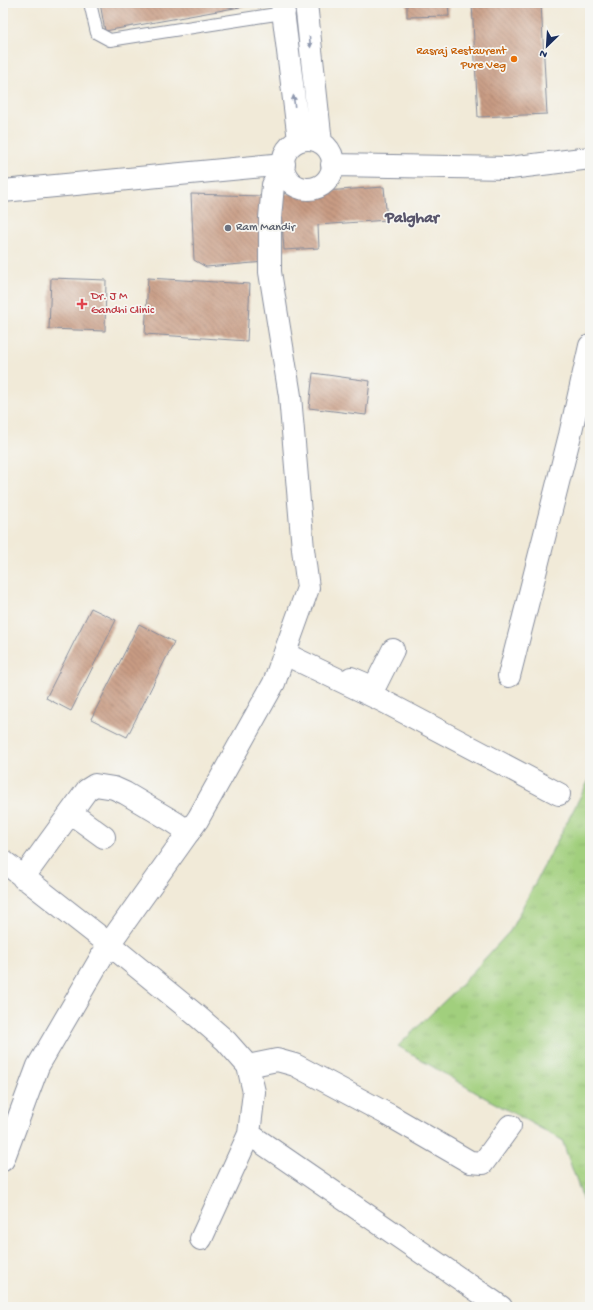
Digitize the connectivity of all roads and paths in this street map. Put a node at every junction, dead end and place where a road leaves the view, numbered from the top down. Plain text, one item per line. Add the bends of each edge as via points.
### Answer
1 (90, 3) edge
2 (306, 7) edge
3 (283, 8) edge
4 (299, 140) junction
5 (321, 143) junction
6 (590, 158) edge
7 (284, 164) junction
8 (332, 165) junction
9 (3, 191) edge
10 (590, 346) edge
11 (286, 650) junction
12 (393, 650) dead end
13 (510, 676) dead end
14 (559, 794) dead end
15 (71, 813) junction
16 (189, 832) junction
17 (104, 837) dead end
18 (3, 861) edge
19 (24, 878) junction
20 (109, 944) junction
21 (248, 1066) junction
22 (510, 1126) dead end
23 (249, 1134) junction
24 (3, 1160) edge
25 (201, 1239) dead end
26 (501, 1307) edge

1 - 3 lane via 97,33 110,40
2 - 3 lane
2 -> 5 street
4 -> 3 street
4 - 5 street via 313,139
4 - 7 street via 288,148 283,159
5 - 8 street via 332,157
6 - 8 street via 510,168
7 - 8 street via 284,172 291,182 301,188 314,188 324,183 332,171
7 - 9 street
7 - 11 street via 273,185 270,272 290,396 308,588
10 - 13 street
11 - 12 street via 370,686 376,684
11 - 14 street
11 - 16 street via 274,683
15 - 16 street via 87,790 95,785 104,786 125,793
15 - 17 street
15 - 19 street
16 - 20 street
18 - 19 street
19 - 20 street
20 - 21 street via 226,1040
20 - 24 street via 38,1066
21 - 22 street via 278,1060 295,1065 470,1162 483,1163
21 - 23 street via 254,1092
23 - 25 street
23 - 26 street

